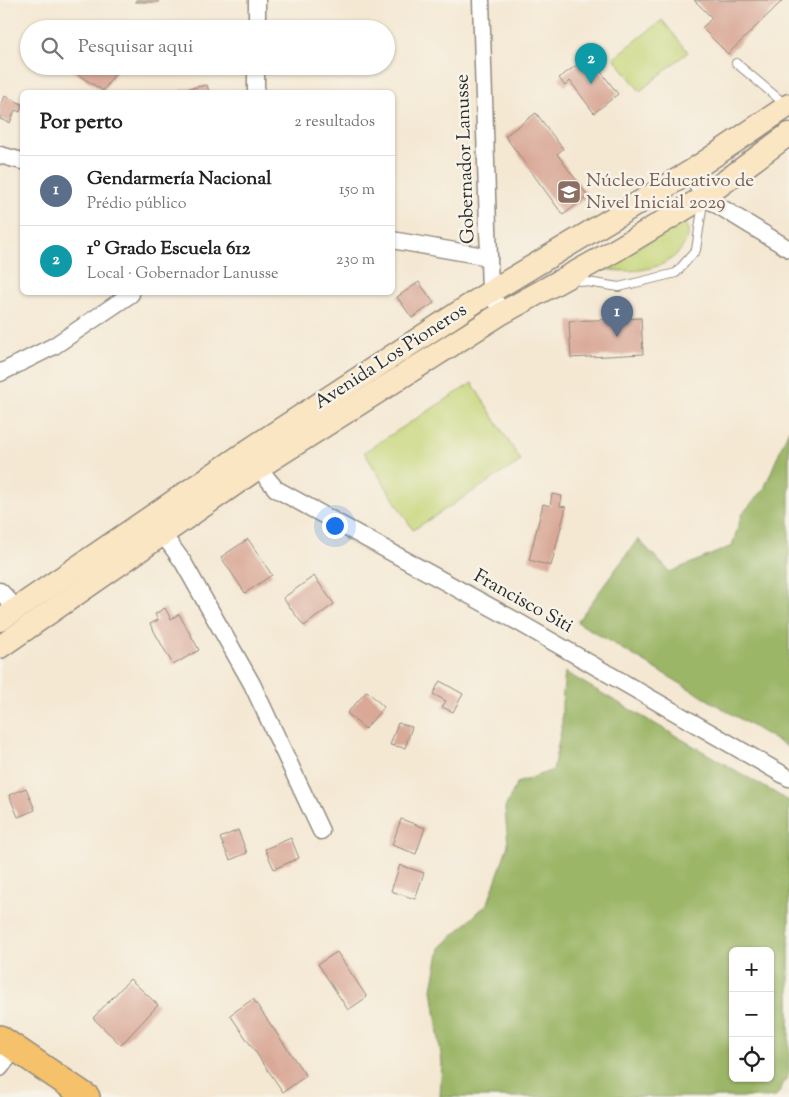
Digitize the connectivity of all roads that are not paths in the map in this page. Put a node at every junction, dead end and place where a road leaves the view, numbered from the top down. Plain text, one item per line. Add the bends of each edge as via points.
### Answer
1 (257, 0) edge
2 (481, 0) edge
3 (256, 20) edge
4 (736, 63) dead end
5 (256, 75) edge
6 (256, 90) edge
7 (788, 105) edge
8 (789, 134) edge
9 (0, 155) edge
10 (20, 160) edge
11 (690, 172) junction
12 (704, 197) junction
13 (395, 241) edge
14 (789, 249) edge
15 (489, 257) junction
16 (564, 278) junction
17 (490, 292) junction
18 (130, 295) edge
19 (502, 313) junction
20 (0, 373) edge
21 (252, 460) junction
22 (162, 533) junction
23 (0, 591) edge
24 (8, 614) edge
25 (0, 646) edge
26 (789, 778) edge
27 (321, 831) dead end
28 (3, 1051) edge
29 (88, 1097) edge

1 - 3 street
2 - 15 street, Gobernador Lanusse
4 - 7 lane
5 - 6 street
7 - 11 main road, Avenida Los Pioneros
8 - 12 main road, Avenida Los Pioneros
9 - 10 street
11 - 12 street
11 - 17 main road, Avenida Los Pioneros
12 - 14 street
12 - 16 main road, Avenida Los Pioneros
12 - 16 lane via 696,250 676,273 619,287
13 - 15 street
15 - 17 street, Gobernador Lanusse
16 - 19 main road, Avenida Los Pioneros
17 - 19 street, Gobernador Lanusse
17 - 21 main road, Avenida Los Pioneros
18 - 20 street via 54,346
19 - 21 main road, Avenida Los Pioneros
21 - 22 main road, Avenida Los Pioneros
21 - 24 main road, Avenida Los Pioneros
21 - 26 street, Francisco Siti via 276,489 520,623
22 - 25 main road, Avenida Los Pioneros
22 - 27 street via 183,562 252,684
23 - 24 street
28 - 29 main road via 50,1072

